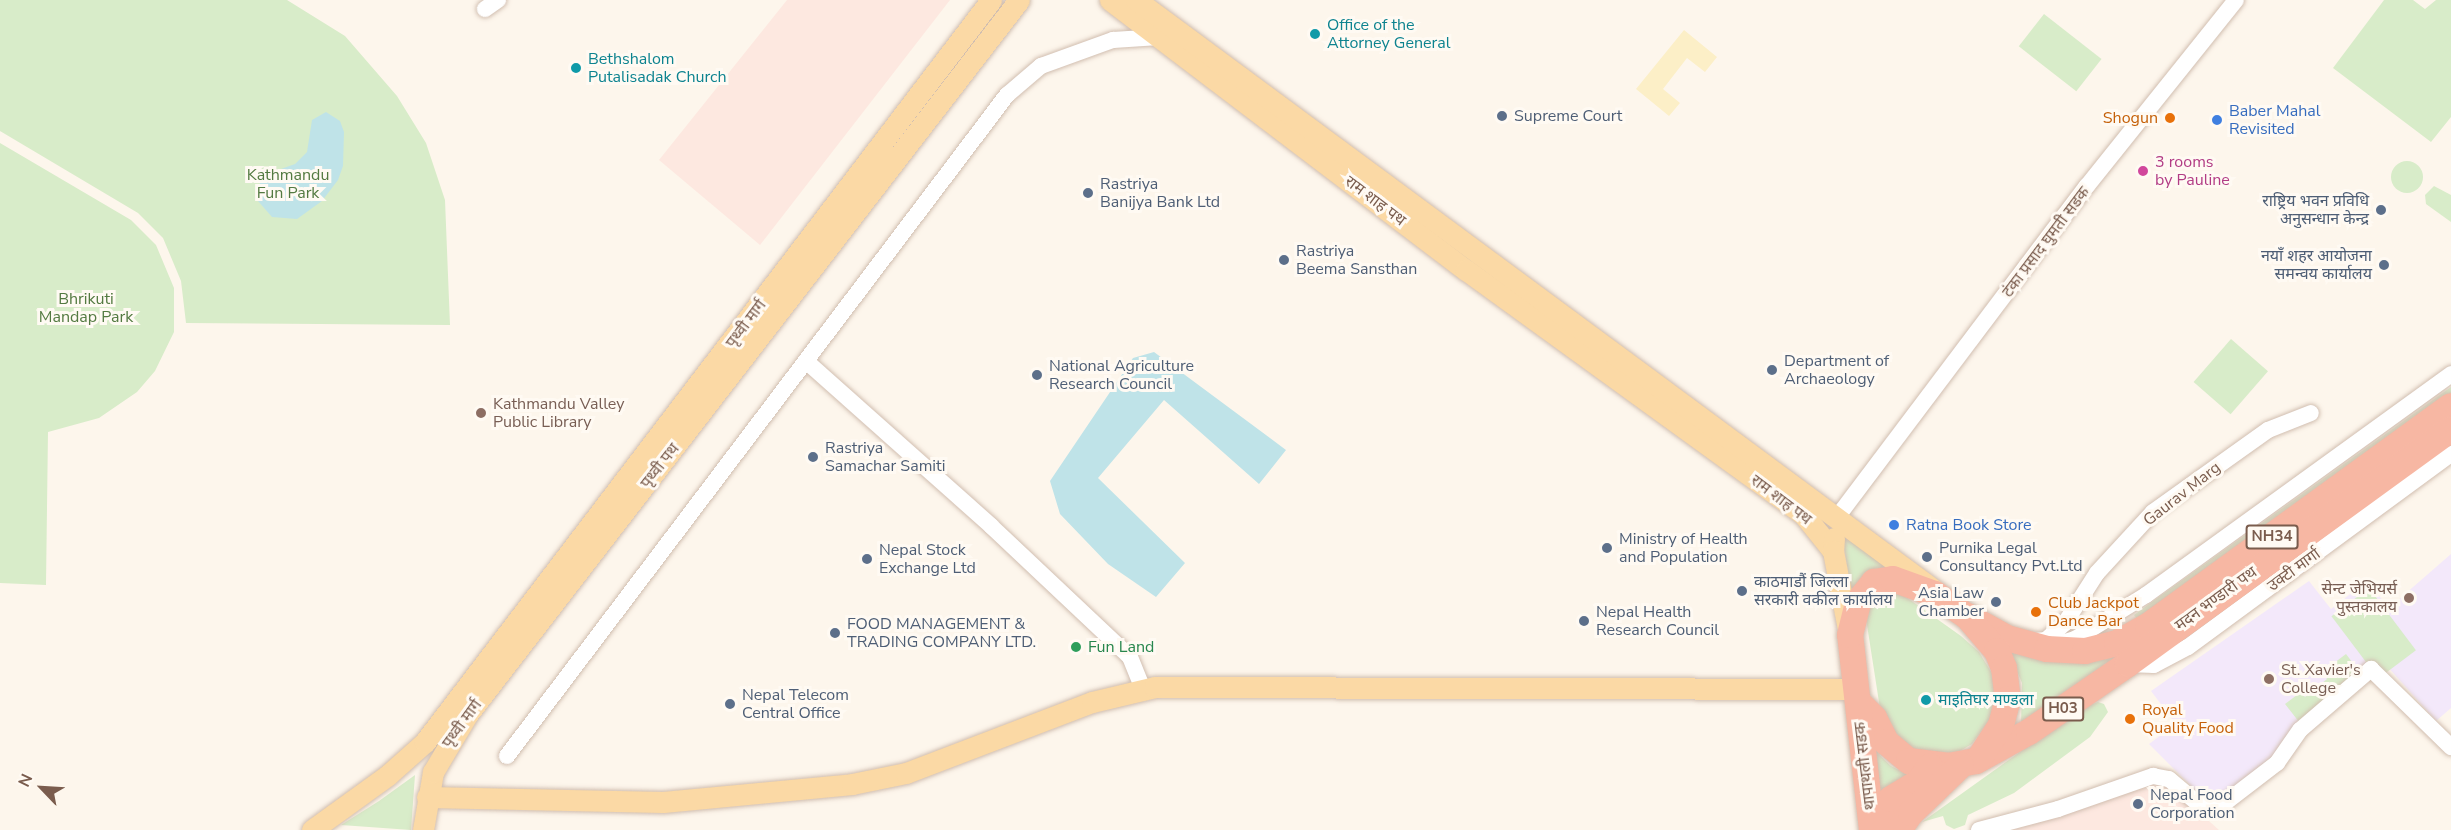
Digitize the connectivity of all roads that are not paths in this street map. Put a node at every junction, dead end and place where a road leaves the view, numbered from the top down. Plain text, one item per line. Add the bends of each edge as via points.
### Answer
1 (991, 0) edge
2 (1019, 0) edge
3 (1110, 0) edge
4 (1136, 0) edge
5 (2235, 0) edge
6 (1159, 37) junction
7 (798, 269) junction
8 (809, 357) junction
9 (2451, 374) edge
10 (2451, 406) edge
11 (2311, 413) dead end
12 (2451, 429) edge
13 (2451, 454) edge
14 (1859, 485) junction
15 (1838, 516) junction
16 (1855, 529) junction
17 (1833, 552) junction
18 (1962, 611) junction
19 (1850, 635) junction
20 (2030, 645) junction
21 (505, 652) junction
22 (2137, 657) junction
23 (1149, 688) junction
24 (1857, 695) junction
25 (2451, 747) edge
26 (507, 756) dead end
27 (1968, 763) junction
28 (1930, 766) junction
29 (427, 797) junction
30 (312, 830) edge
31 (423, 830) edge
32 (1872, 830) edge
33 (1899, 830) edge
34 (1979, 830) edge

1 - 7 main road, पृथ्वी मार्ग
2 - 7 main road, पृथ्वी मार्ग
3 - 6 main road, राम शाह पथ
4 - 15 main road, राम शाह पथ
5 - 14 street, टंका प्रसाद घुमती सडक via 2087,186
6 - 8 street via 1113,40 1041,66 1022,79
6 - 17 main road, राम शाह पथ via 1466,270 1804,515
7 - 21 main road, पृथ्वी मार्ग
8 - 23 street via 1130,657
8 - 26 street
9 - 20 street via 2105,622 2063,644
10 - 20 highway, मदन भण्डारी पथ / NH34 via 2148,626 2117,643 2085,651
11 - 20 street, Gaurav Marg via 2268,430 2153,512 2097,573 2065,623 2046,640
12 - 22 highway, मदन भण्डारी पथ / NH34
13 - 22 street, उक्टी मार्गा via 2188,647 2154,665
14 - 15 street, टंका प्रसाद घुमती सडक
14 - 16 street via 1850,505
15 - 16 main road
15 - 17 main road, राम शाह पथ
16 - 18 main road
17 - 19 main road
18 - 19 highway via 1913,585 1881,580 1865,590
18 - 20 highway, मदन भण्डारी पथ
18 - 27 highway via 1997,651 2007,684 2001,725
19 - 24 highway
21 - 29 main road, पृथ्वी मार्ग via 440,755
21 - 30 main road via 425,742 388,775
22 - 27 highway, मदन भण्डारी पथ / H03 via 2029,732
23 - 24 main road via 1218,684
23 - 29 main road via 1092,702 906,773 852,784 663,802
24 - 28 highway via 1894,750 1909,761
24 - 32 highway, थापाथली सडक
25 - 34 street via 2371,669 2300,730 2277,763 2222,806 2202,807 2169,779 2153,776 2058,809
27 - 28 highway
27 - 33 highway via 1911,813
28 - 32 highway via 1919,782 1887,803
29 - 31 main road, पृथ्वी मार्ग

